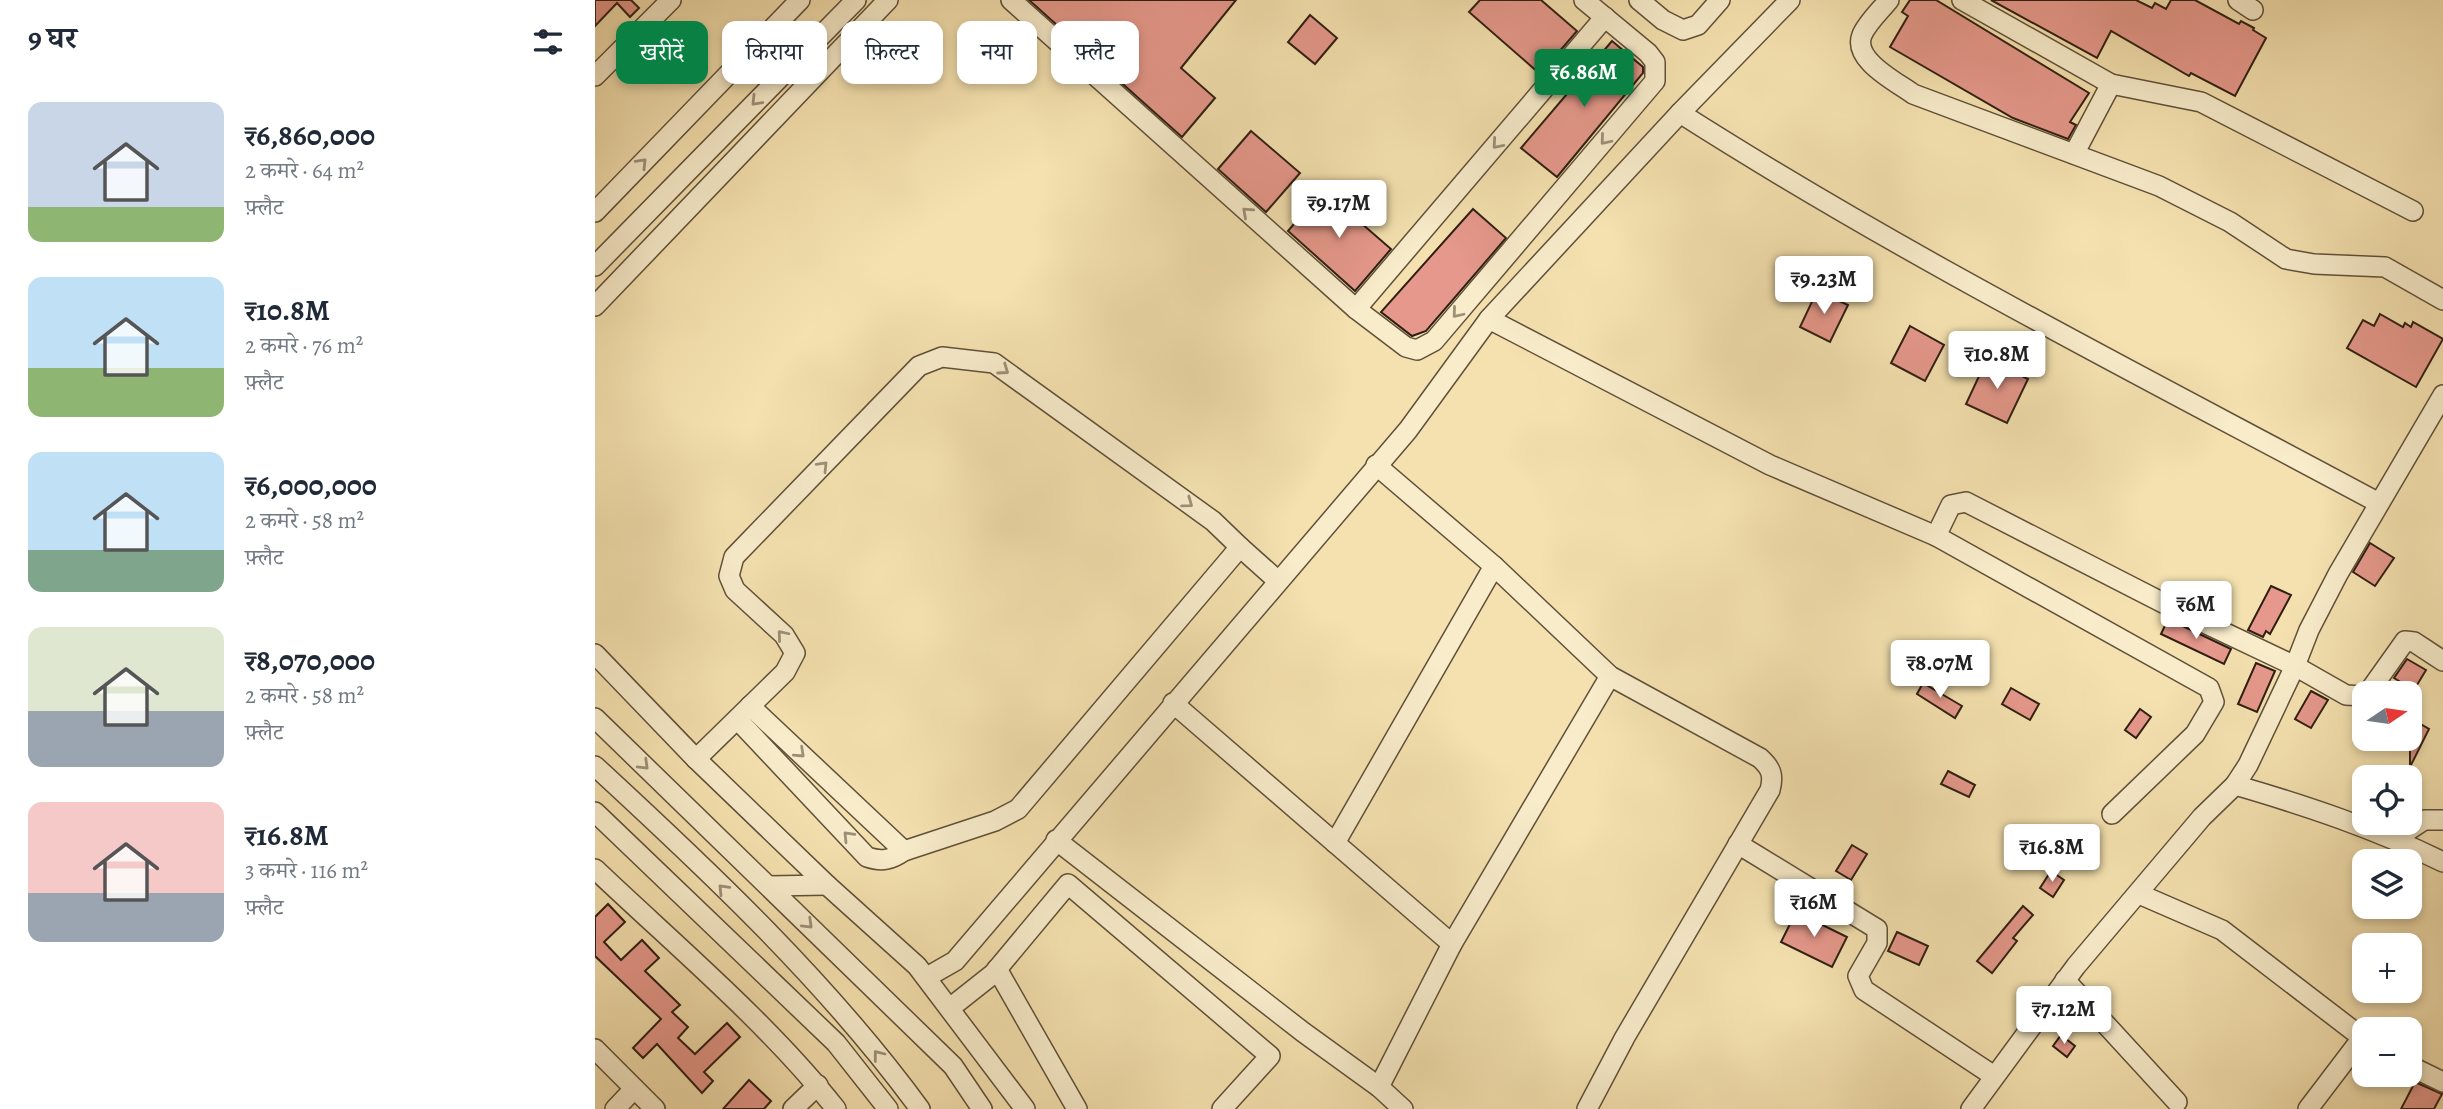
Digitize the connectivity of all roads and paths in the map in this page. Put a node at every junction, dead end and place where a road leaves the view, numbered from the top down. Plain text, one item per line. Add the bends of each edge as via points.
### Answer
1 (671, 0) edge
2 (800, 0) edge
3 (856, 0) edge
4 (888, 0) edge
5 (1011, 0) edge
6 (1584, 0) edge
7 (1639, 0) edge
8 (1720, 0) edge
9 (1790, 0) edge
10 (1889, 0) edge
11 (1962, 0) edge
12 (1605, 17) junction
13 (595, 76) edge
14 (2111, 83) junction
15 (1680, 113) junction
16 (2074, 154) junction
17 (2413, 211) dead end
18 (595, 212) edge
19 (595, 266) edge
20 (2443, 300) edge
21 (595, 306) edge
22 (1356, 309) junction
23 (1489, 319) junction
24 (2443, 395) edge
25 (1376, 465) junction
26 (2379, 503) junction
27 (1936, 536) junction
28 (1240, 547) junction
29 (1494, 566) junction
30 (1278, 581) junction
31 (595, 654) edge
32 (2443, 661) edge
33 (2295, 666) junction
34 (1610, 676) junction
35 (2376, 681) edge
36 (2352, 697) edge
37 (1173, 703) junction
38 (743, 713) junction
39 (595, 718) edge
40 (696, 759) junction
41 (595, 766) edge
42 (2235, 785) junction
43 (595, 812) edge
44 (2112, 814) dead end
45 (2443, 820) edge
46 (672, 837) junction
47 (2395, 839) junction
48 (1056, 840) junction
49 (1335, 843) junction
50 (1738, 844) junction
51 (904, 850) junction
52 (645, 858) junction
53 (2443, 862) edge
54 (595, 869) edge
55 (827, 885) junction
56 (768, 886) junction
57 (2139, 894) junction
58 (1452, 944) junction
59 (997, 969) junction
60 (927, 977) junction
61 (2065, 981) junction
62 (950, 1008) junction
63 (2352, 1030) edge
64 (595, 1049) edge
65 (2352, 1053) edge
66 (2422, 1072) edge
67 (1994, 1076) junction
68 (2443, 1082) edge
69 (818, 1085) junction
70 (1379, 1087) junction
71 (634, 1089) junction
72 (2177, 1102) dead end
73 (1978, 1106) edge
74 (615, 1109) edge
75 (655, 1109) edge
76 (793, 1109) edge
77 (836, 1109) edge
78 (888, 1109) edge
79 (920, 1109) edge
80 (982, 1109) edge
81 (1025, 1109) edge
82 (1077, 1109) edge
83 (1222, 1109) edge
84 (1403, 1109) edge
85 (1587, 1109) edge
86 (2308, 1109) edge

1 - 13 street
18 -> 2 street
3 -> 19 street
4 - 21 street
22 -> 5 street
6 - 12 street
7 - 8 street via 1683,30 1698,25
9 - 15 street
10 - 16 street via 1860,44 1878,70 1929,101
11 - 14 street
12 -> 22 street
12 -> 22 street via 1655,62 1655,81 1434,341 1417,350 1406,348
14 - 16 street
14 - 17 street via 2201,102
15 - 23 street
15 - 26 street via 1761,165
16 - 20 street via 2159,186 2230,222 2287,259 2385,267
23 - 25 street via 1408,430
23 - 27 street via 1770,465
24 - 26 street
25 - 29 street
25 - 30 street
26 - 33 street via 2309,630
27 - 33 street via 1951,505 1966,502
27 - 44 street via 2209,688 2214,702 2195,734
28 - 30 street
38 -> 28 street via 785,671 795,653 784,635 735,590 729,576 734,557 919,366 942,357 994,363 1213,521
28 - 51 street via 1018,810
29 - 34 street
29 - 49 street
30 - 37 street
31 - 40 street
32 - 35 street via 2405,641
33 - 36 street
33 - 42 street
34 - 50 street via 1770,767 1770,790
34 - 58 street
37 - 48 street
37 - 49 street
38 - 40 street
38 -> 51 street
51 -> 38 street via 893,859 867,857
39 -> 56 street
40 - 55 street
41 - 46 street
42 - 47 street
42 - 57 street via 2202,817
43 - 52 street
45 - 47 street via 2424,820
46 - 52 street
79 -> 46 street via 851,1020
47 - 53 street
48 - 60 street via 955,961
48 - 70 street
49 - 58 street
50 - 67 street via 1877,929 1877,943 1859,976 1864,990
50 - 85 street
52 - 78 street via 836,1043
54 - 69 street
55 - 56 street
55 - 60 street
56 -> 80 street via 953,1066
57 - 61 street
57 - 63 street via 2222,930
58 - 70 street
59 - 62 street
59 - 82 street
59 - 83 street via 1068,884 1270,1056
60 - 62 street
61 - 67 street
61 - 72 street
62 - 81 street
64 - 71 street
65 - 86 street
66 - 68 street
67 - 73 street
69 - 76 street
69 - 77 street
70 - 84 street
71 - 74 street
71 - 75 street

